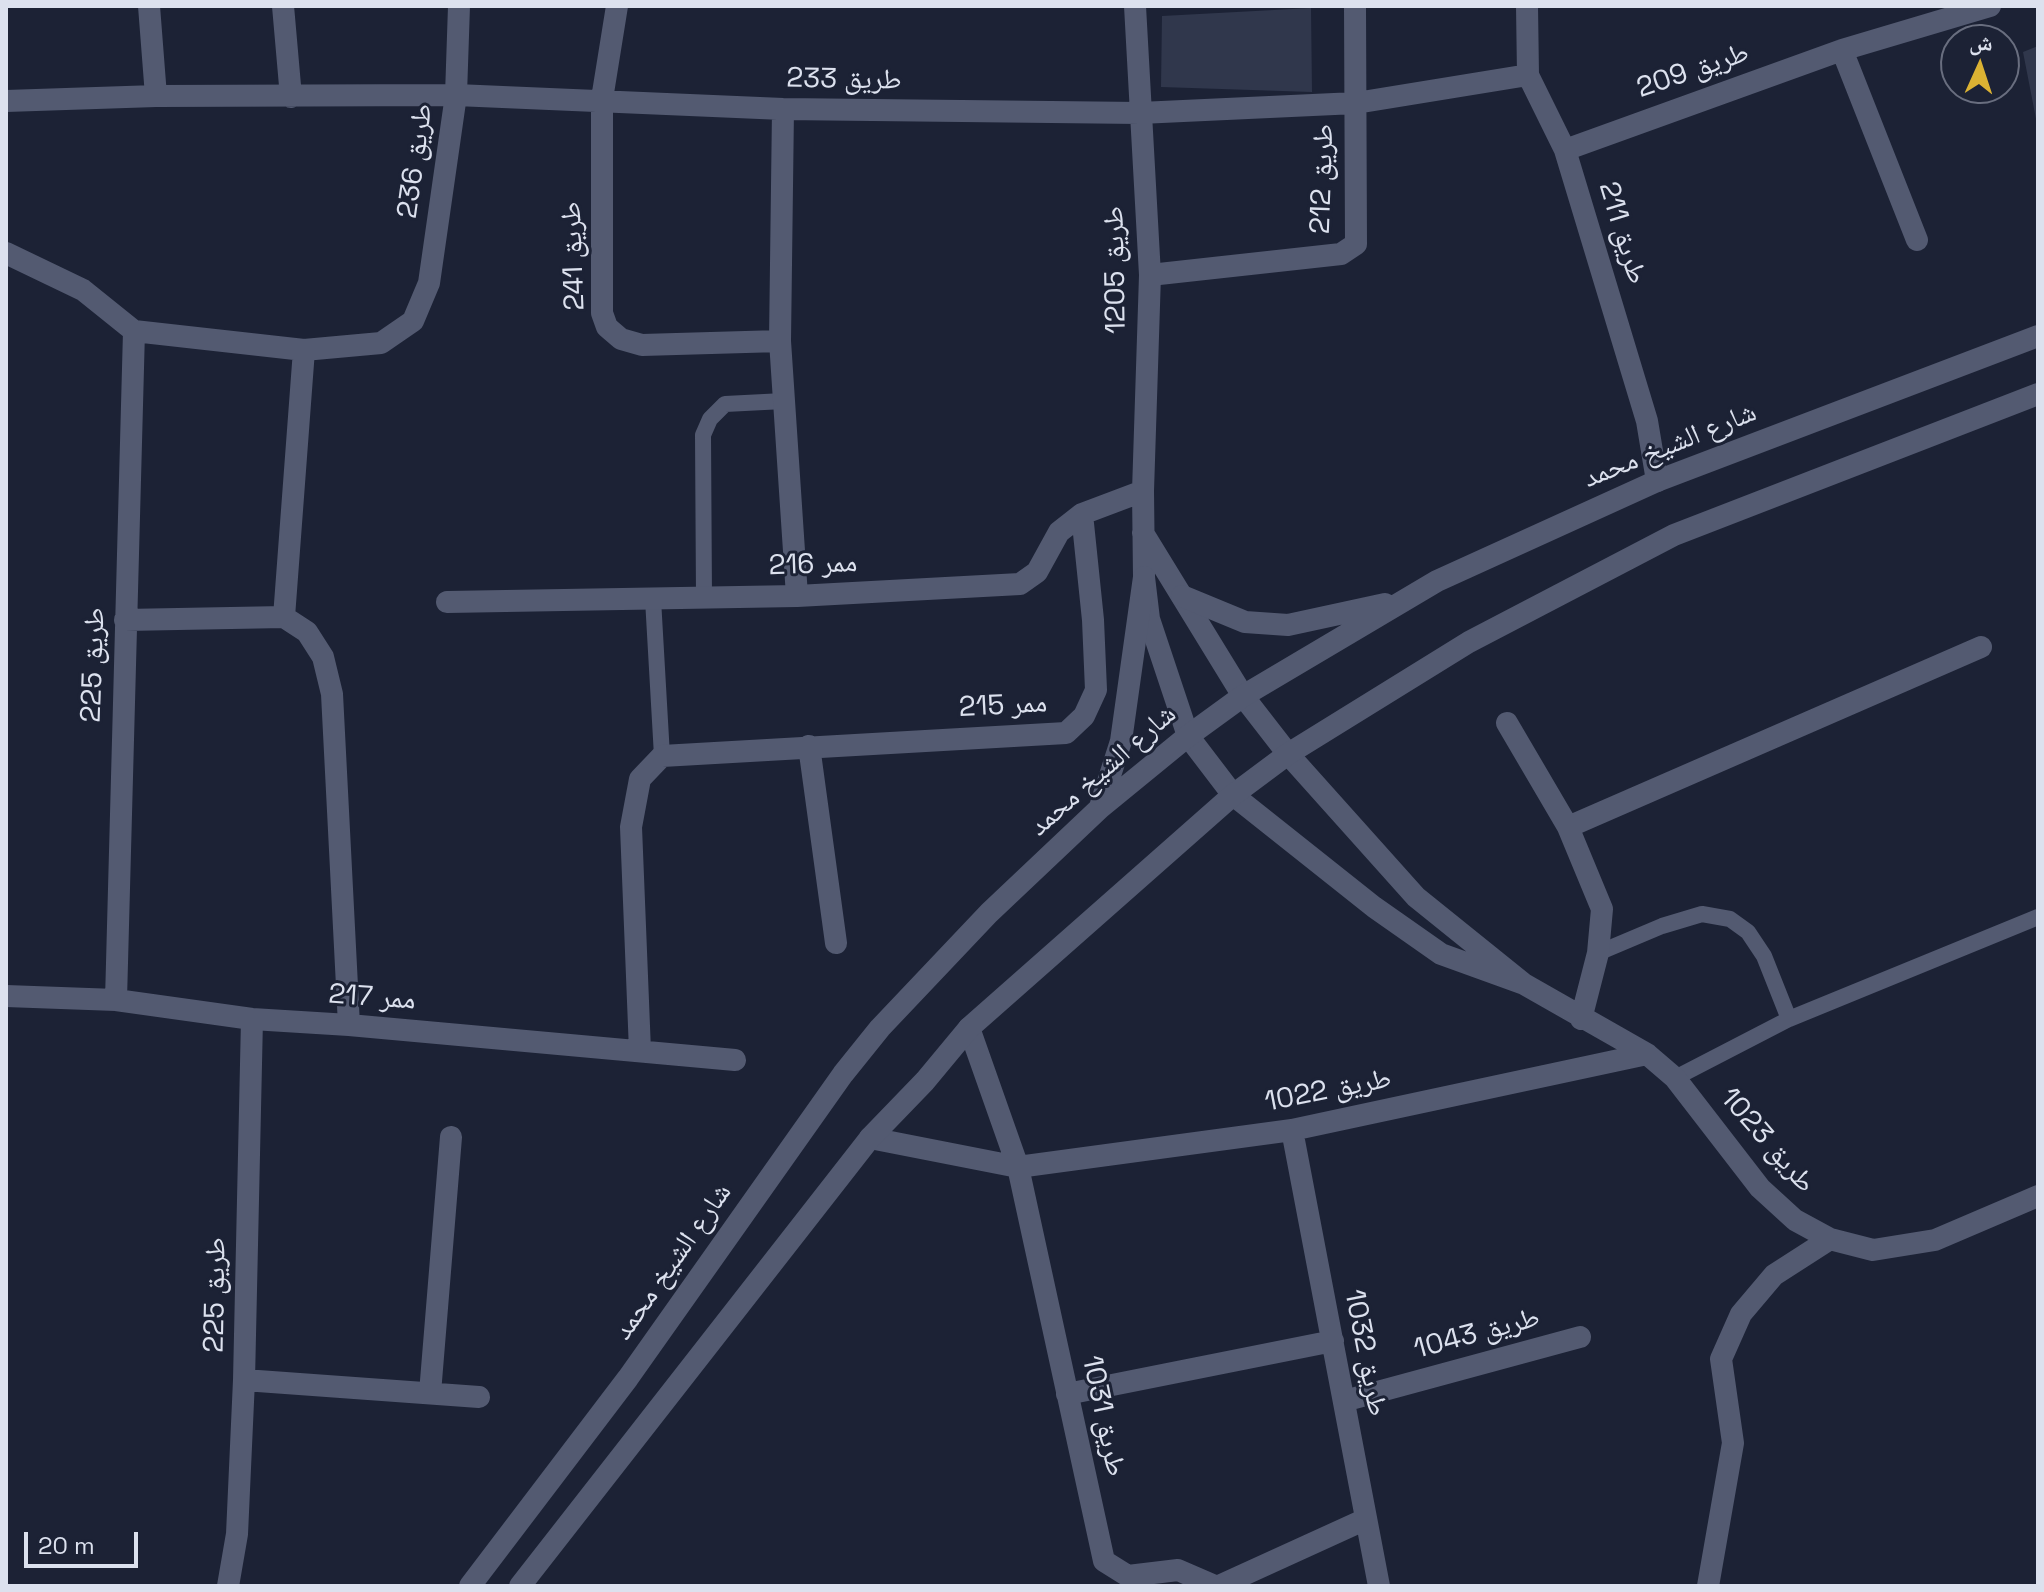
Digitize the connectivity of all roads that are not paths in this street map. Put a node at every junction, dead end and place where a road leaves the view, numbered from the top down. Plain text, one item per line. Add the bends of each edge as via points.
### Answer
1 (149, 6) edge
2 (283, 6) edge
3 (459, 6) edge
4 (617, 6) edge
5 (1135, 6) edge
6 (1355, 6) edge
7 (1527, 6) edge
8 (1990, 6) edge
9 (1842, 50) junction
10 (1528, 75) junction
11 (456, 95) junction
12 (156, 96) junction
13 (291, 97) junction
14 (602, 99) junction
15 (6, 101) edge
16 (1356, 103) junction
17 (783, 109) junction
18 (1140, 113) junction
19 (1565, 150) junction
20 (1917, 240) dead end
21 (6, 253) edge
22 (1150, 275) junction
23 (134, 331) junction
24 (2038, 336) edge
25 (780, 341) junction
26 (304, 350) junction
27 (2038, 394) edge
28 (784, 401) junction
29 (1657, 481) junction
30 (1143, 491) junction
31 (1082, 514) junction
32 (1143, 533) junction
33 (1144, 577) junction
34 (797, 596) junction
35 (1182, 596) junction
36 (704, 598) junction
37 (653, 599) junction
38 (1405, 600) junction
39 (447, 602) dead end
40 (284, 617) junction
41 (125, 620) junction
42 (1981, 647) dead end
43 (1243, 696) junction
44 (1507, 723) dead end
45 (1188, 736) junction
46 (809, 746) junction
47 (1288, 754) junction
48 (662, 756) junction
49 (1233, 795) junction
50 (1100, 808) junction
51 (1568, 827) junction
52 (2038, 917) edge
53 (836, 943) dead end
54 (1598, 953) junction
55 (1524, 984) junction
56 (6, 996) edge
57 (116, 1000) junction
58 (252, 1019) junction
59 (1581, 1019) junction
60 (1789, 1019) junction
61 (349, 1025) junction
62 (969, 1028) junction
63 (640, 1051) junction
64 (1647, 1054) junction
65 (735, 1060) dead end
66 (1675, 1078) junction
67 (1292, 1130) junction
68 (451, 1137) dead end
69 (870, 1138) junction
70 (1018, 1167) junction
71 (2038, 1196) edge
72 (1830, 1239) junction
73 (1580, 1337) dead end
74 (1333, 1341) junction
75 (244, 1380) junction
76 (430, 1393) junction
77 (1067, 1394) junction
78 (479, 1397) dead end
79 (1344, 1401) junction
80 (1366, 1519) junction
81 (228, 1586) edge
82 (470, 1586) edge
83 (520, 1586) edge
84 (1217, 1586) edge
85 (1379, 1586) edge
86 (1708, 1586) edge

1 - 12 street
2 - 13 street
3 - 11 street, طريق 236
4 - 14 street, طريق 241
5 - 18 street, طريق 1205
6 - 16 street, طريق 212
7 - 10 street, طريق 211
8 - 9 street, طريق 209
9 - 19 street, طريق 209
9 - 20 street
10 - 16 street, طريق 233
10 - 19 street, طريق 211
11 - 13 street, طريق 233
11 - 14 street, طريق 233
11 - 26 street, طريق 236 via 429,283 413,321 381,343
12 - 13 street, طريق 233
12 - 15 street, طريق 233
14 - 17 street, طريق 233
14 - 25 street, طريق 241 via 602,313 607,327 621,339 642,345
16 - 18 street, طريق 233
16 - 22 street, طريق 212 via 1356,244 1341,254
17 - 18 street, طريق 233
17 - 25 street
18 - 22 street, طريق 1205
19 - 29 street, طريق 211 via 1647,421
21 - 23 street via 83,290
22 - 30 street, طريق 1205
23 - 26 street
23 - 41 street, طريق 225
24 - 29 street, شارع الشيخ محمد
25 - 28 street
26 - 40 street
27 - 47 street via 1674,535 1469,642
28 - 34 street
28 - 36 lane via 725,404 703,435
29 - 38 street, شارع الشيخ محمد
30 - 31 street, ممر 216
30 - 32 street, طريق 1205
31 - 34 street, ممر 216 via 1059,532 1037,572 1020,584
31 - 46 street, ممر 215 via 1096,690 1084,716 1066,733
32 - 33 street, طريق 1205
32 - 35 street
33 - 45 street, طريق 1205 via 1149,619
33 - 50 street via 1121,741
34 - 36 street, ممر 216
35 - 38 street via 1245,622 1288,625
35 - 43 street
36 - 37 street, ممر 216
37 - 39 street, ممر 216
37 - 48 lane
38 - 43 street, شارع الشيخ محمد
40 - 41 street
40 - 61 street via 307,632 323,657 332,694
41 - 57 street, طريق 225
42 - 51 street
43 - 45 street, شارع الشيخ محمد
43 - 47 street
44 - 51 street
45 - 49 street, طريق 1205
45 - 50 street, شارع الشيخ محمد
46 - 48 street, ممر 215
46 - 53 street
47 - 49 street
47 - 55 street via 1416,897
48 - 63 street via 640,779 631,827
49 - 55 street, طريق 1205 via 1441,954
49 - 62 street
50 - 82 street, شارع الشيخ محمد via 989,913 871,1039 628,1378
51 - 54 street via 1602,909
52 - 60 lane
54 - 59 street
54 - 60 lane via 1702,914 1730,919 1748,932 1764,956
55 - 59 street
56 - 57 street, ممر 217
57 - 58 street, ممر 217
58 - 61 street, ممر 217
58 - 75 street, طريق 225
59 - 64 street
60 - 66 lane
61 - 63 street, ممر 217
62 - 69 street
62 - 70 street
63 - 65 street, ممر 217
64 - 66 street, طريق 1023
64 - 67 street, طريق 1022
66 - 72 street, طريق 1023 via 1760,1188 1795,1220
67 - 70 street, طريق 1022
67 - 74 street, طريق 1032
68 - 76 street
69 - 70 street, طريق 1022
69 - 83 street
70 - 77 street, طريق 1031
71 - 72 street, طريق 1023 via 1935,1240 1873,1250
72 - 86 street via 1774,1275 1741,1314 1721,1359 1733,1443
73 - 79 street, طريق 1043
74 - 77 street
74 - 79 street, طريق 1032
75 - 76 street, طريق 225
75 - 81 street, طريق 225 via 237,1534
76 - 78 street, طريق 225
77 - 84 street, طريق 1031 via 1104,1561 1128,1576 1178,1570
79 - 80 street, طريق 1032
80 - 84 street
80 - 85 street, طريق 1032

